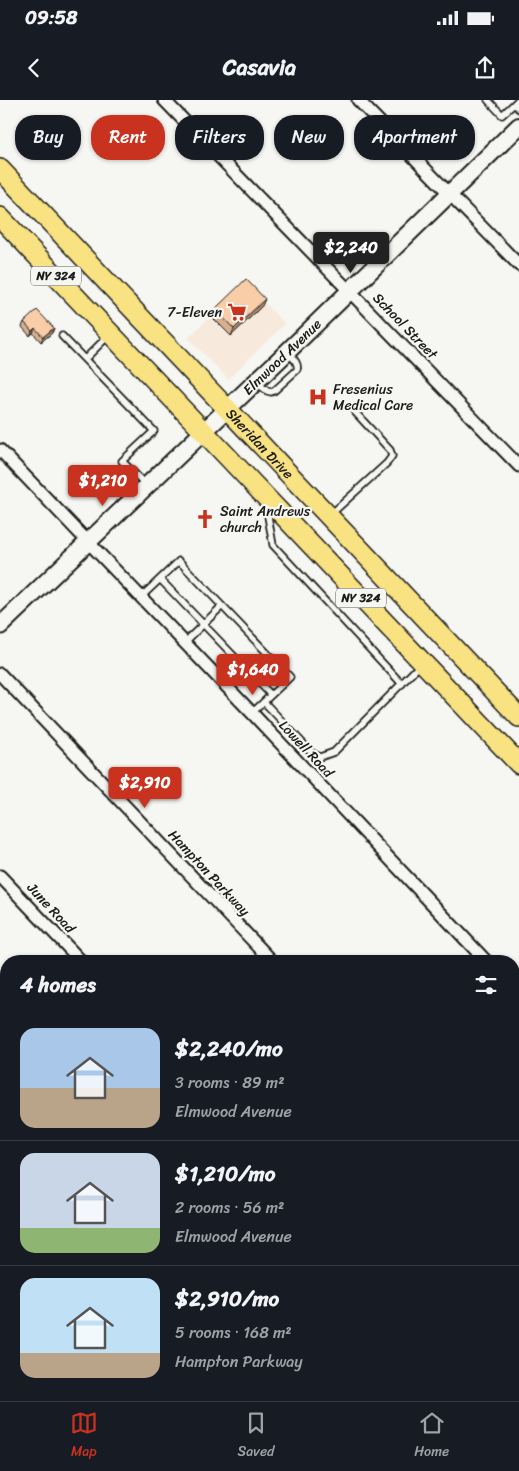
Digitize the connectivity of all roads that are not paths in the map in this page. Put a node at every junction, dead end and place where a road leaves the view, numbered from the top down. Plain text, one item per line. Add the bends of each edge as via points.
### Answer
1 (164, 100) edge
2 (358, 100) edge
3 (488, 100) edge
4 (517, 104) edge
5 (519, 126) edge
6 (0, 169) edge
7 (449, 193) junction
8 (23, 194) junction
9 (0, 217) edge
10 (519, 265) edge
11 (349, 291) junction
12 (111, 334) junction
13 (62, 336) dead end
14 (85, 359) junction
15 (227, 409) junction
16 (354, 411) dead end
17 (204, 432) junction
18 (0, 450) edge
19 (519, 466) edge
20 (147, 486) junction
21 (264, 494) junction
22 (329, 516) junction
23 (88, 542) junction
24 (374, 564) junction
25 (160, 579) junction
26 (351, 587) junction
27 (140, 598) junction
28 (222, 606) junction
29 (203, 625) junction
30 (0, 626) edge
31 (184, 643) junction
32 (423, 663) junction
33 (0, 674) edge
34 (402, 684) junction
35 (271, 695) junction
36 (264, 702) junction
37 (252, 713) junction
38 (519, 716) edge
39 (519, 764) edge
40 (0, 876) edge
41 (75, 955) edge
42 (266, 955) edge
43 (480, 955) edge

1 - 11 street, School Street
2 - 7 street
3 - 4 lane via 502,115
5 - 7 street, Elmwood Avenue
6 - 8 main road, Sheridan Drive / NY 324
7 - 10 street
7 - 11 street, Elmwood Avenue
8 - 9 main road
8 - 15 main road, Sheridan Drive / NY 324
9 - 12 main road, NY 324
11 - 15 street, Elmwood Avenue
11 - 19 street, School Street
12 - 14 lane
12 - 17 main road, NY 324
13 - 14 lane
14 - 20 lane via 154,431 122,461
15 - 17 street, Elmwood Avenue
15 - 22 main road, Sheridan Drive / NY 324
16 - 22 lane via 392,456
17 - 20 street, Elmwood Avenue
17 - 21 main road, NY 324
18 - 23 street, Lowell Road
20 - 23 street, Elmwood Avenue
21 - 26 main road, NY 324
21 - 34 lane via 273,545
22 - 24 main road, Sheridan Drive / NY 324
23 - 27 street, Lowell Road
23 - 30 street, Elmwood Avenue
24 - 26 main road
24 - 38 main road, Sheridan Drive / NY 324
25 - 27 lane
25 - 28 lane via 179,562
25 - 29 lane
26 - 32 main road, NY 324
27 - 31 street, Lowell Road
28 - 29 lane
28 - 35 lane via 290,677
29 - 31 lane
29 - 35 lane
31 - 37 street, Lowell Road
32 - 34 lane
32 - 39 main road, NY 324
33 - 42 street, Hampton Parkway
34 - 36 lane via 334,752 320,757 312,754
35 - 36 lane
36 - 37 lane
37 - 43 street, Lowell Road
40 - 41 street, June Road

